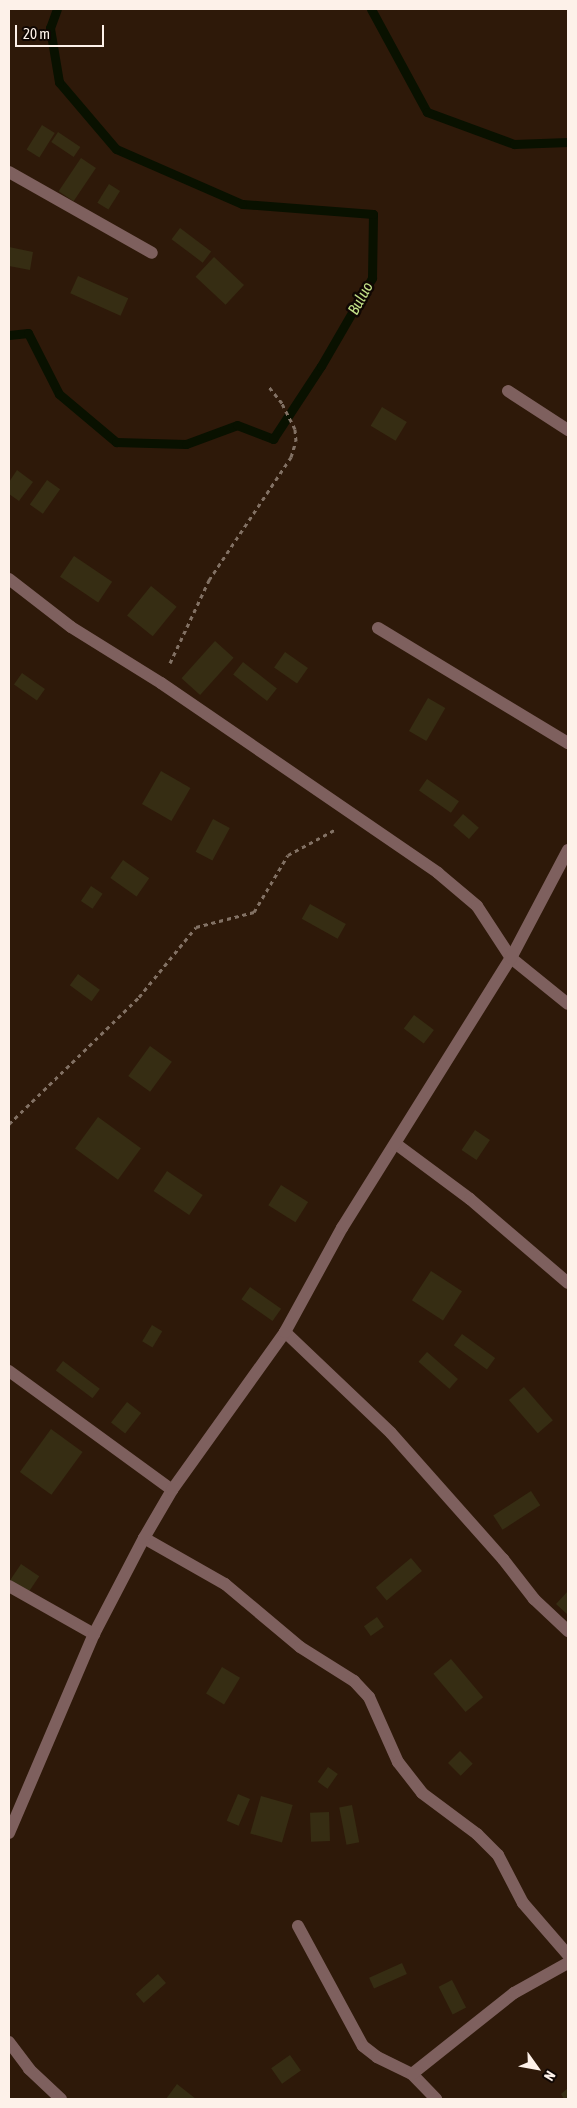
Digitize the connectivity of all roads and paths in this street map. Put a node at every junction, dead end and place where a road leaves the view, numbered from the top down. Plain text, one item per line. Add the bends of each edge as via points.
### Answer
1 (9, 172) edge
2 (152, 253) dead end
3 (268, 386) dead end
4 (508, 391) dead end
5 (568, 430) edge
6 (9, 579) edge
7 (378, 628) dead end
8 (161, 683) junction
9 (568, 744) edge
10 (359, 817) junction
11 (568, 850) edge
12 (511, 958) junction
13 (568, 1004) edge
14 (9, 1124) edge
15 (396, 1144) junction
16 (568, 1282) edge
17 (285, 1332) junction
18 (9, 1371) edge
19 (172, 1490) junction
20 (144, 1538) junction
21 (9, 1586) edge
22 (568, 1632) edge
23 (94, 1634) junction
24 (9, 1833) edge
25 (298, 1926) dead end
26 (568, 1955) edge
27 (568, 1963) edge
28 (9, 2042) edge
29 (412, 2074) junction
30 (61, 2099) edge
31 (436, 2099) edge

1 - 2 street
3 - 8 path via 282,402 295,429 296,441 291,457 209,580
4 - 5 street
6 - 8 street via 71,628
7 - 9 street
8 - 10 street
10 - 12 street via 438,873 477,906
10 - 14 path via 288,855 254,912 196,927 139,997
11 - 12 street
12 - 13 street
12 - 15 street
15 - 16 street via 470,1200
15 - 17 street via 328,1253
17 - 19 street
17 - 22 street via 391,1432 534,1599
18 - 19 street
19 - 20 street
20 - 23 street
20 - 26 street via 225,1584 300,1647 354,1681 368,1697 398,1762 416,1785 498,1855 523,1903
21 - 23 street
23 - 24 street
25 - 29 street via 363,2046 377,2057
27 - 29 street via 514,1993
28 - 30 street via 29,2069
29 - 31 street

